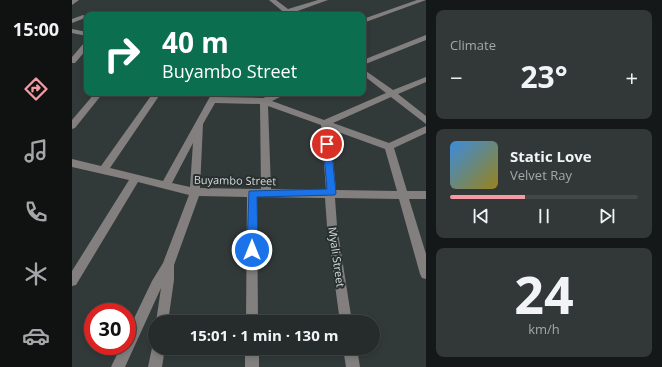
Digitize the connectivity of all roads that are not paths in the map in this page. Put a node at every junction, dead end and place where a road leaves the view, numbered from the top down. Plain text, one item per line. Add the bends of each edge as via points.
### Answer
1 (76, 0) edge
2 (272, 0) edge
3 (325, 0) edge
4 (423, 0) edge
5 (72, 3) edge
6 (287, 12) edge
7 (294, 12) edge
8 (83, 17) dead end
9 (366, 20) edge
10 (72, 21) edge
11 (72, 31) edge
12 (84, 33) edge
13 (426, 37) edge
14 (84, 48) edge
15 (72, 61) edge
16 (366, 61) edge
17 (366, 73) edge
18 (426, 79) edge
19 (391, 93) junction
20 (97, 96) edge
21 (155, 96) edge
22 (259, 96) edge
23 (275, 96) edge
24 (214, 97) edge
25 (264, 100) junction
26 (426, 121) edge
27 (325, 123) junction
28 (199, 124) junction
29 (72, 126) edge
30 (426, 129) edge
31 (389, 147) junction
32 (74, 166) edge
33 (104, 170) junction
34 (135, 179) junction
35 (166, 185) junction
36 (195, 192) junction
37 (266, 192) junction
38 (252, 193) junction
39 (332, 193) junction
40 (426, 195) edge
41 (404, 196) junction
42 (168, 265) junction
43 (426, 274) edge
44 (72, 281) edge
45 (163, 315) edge
46 (252, 315) edge
47 (345, 315) edge
48 (157, 355) edge
49 (252, 355) edge
50 (351, 355) edge
51 (118, 367) edge
52 (155, 367) edge
53 (252, 367) edge
54 (353, 367) edge

1 - 5 street
2 - 6 street
3 - 7 street
4 - 9 street
8 - 10 street
11 - 12 street
13 - 16 street
14 - 15 street
17 - 19 street
18 - 19 street
19 - 26 street
19 - 27 street
20 - 29 street
21 - 33 street
22 - 25 street
23 - 25 street
24 - 25 street
24 - 28 street
25 - 27 street
25 - 37 street
27 - 31 street
27 - 39 street, Myali Street
28 - 35 street
28 - 36 street
30 - 31 street
31 - 41 street
32 - 33 street, Buyambo Street
33 - 34 street, Buyambo Street
34 - 35 street, Buyambo Street
34 - 44 street
35 - 36 street, Buyambo Street
36 - 38 street, Buyambo Street
36 - 42 street
37 - 38 street, Buyambo Street
37 - 39 street, Buyambo Street
38 - 46 street
39 - 41 street, Buyambo Street
39 - 47 street, Myali Street via 332,226
40 - 41 street, Buyambo Street
41 - 43 street
42 - 45 street
42 - 51 street
48 - 52 street
49 - 53 street
50 - 54 street

